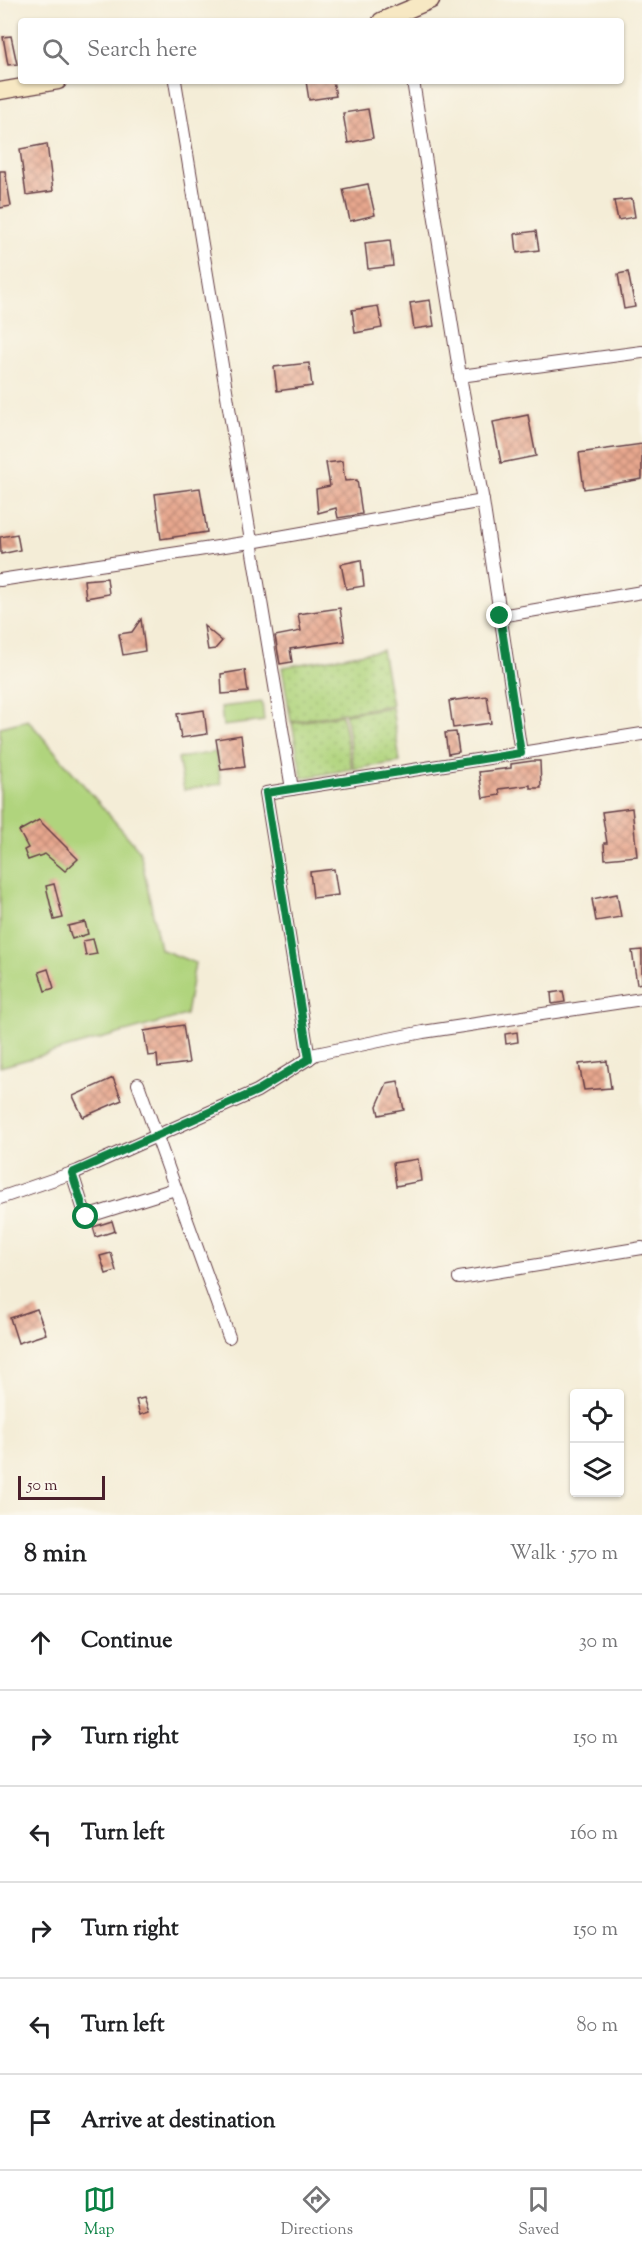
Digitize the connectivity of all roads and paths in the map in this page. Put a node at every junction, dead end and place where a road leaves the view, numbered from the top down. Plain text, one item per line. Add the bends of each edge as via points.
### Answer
1 (431, 0) edge
2 (403, 17) edge
3 (41, 84) edge
4 (175, 84) edge
5 (413, 84) edge
6 (0, 91) edge
7 (642, 352) edge
8 (460, 376) junction
9 (483, 501) junction
10 (251, 542) junction
11 (0, 580) edge
12 (642, 592) edge
13 (500, 616) junction
14 (642, 734) edge
15 (521, 753) junction
16 (292, 789) junction
17 (642, 999) edge
18 (309, 1059) junction
19 (138, 1084) dead end
20 (157, 1136) junction
21 (72, 1173) junction
22 (175, 1189) junction
23 (0, 1198) edge
24 (642, 1248) edge
25 (459, 1278) dead end
26 (228, 1337) dead end

1 - 2 street
3 - 6 street
4 - 10 street
5 - 8 street
7 - 8 street
8 - 9 street
9 - 10 street
9 - 13 street
10 - 11 street
10 - 16 street
12 - 13 street
13 - 15 street
14 - 15 street
15 - 16 street
16 - 18 street via 266,793
17 - 18 street via 423,1032 316,1054
18 - 20 street via 257,1091
19 - 20 street
20 - 21 street
20 - 22 street
21 - 22 street via 86,1217
21 - 23 street
22 - 26 street
24 - 25 street

